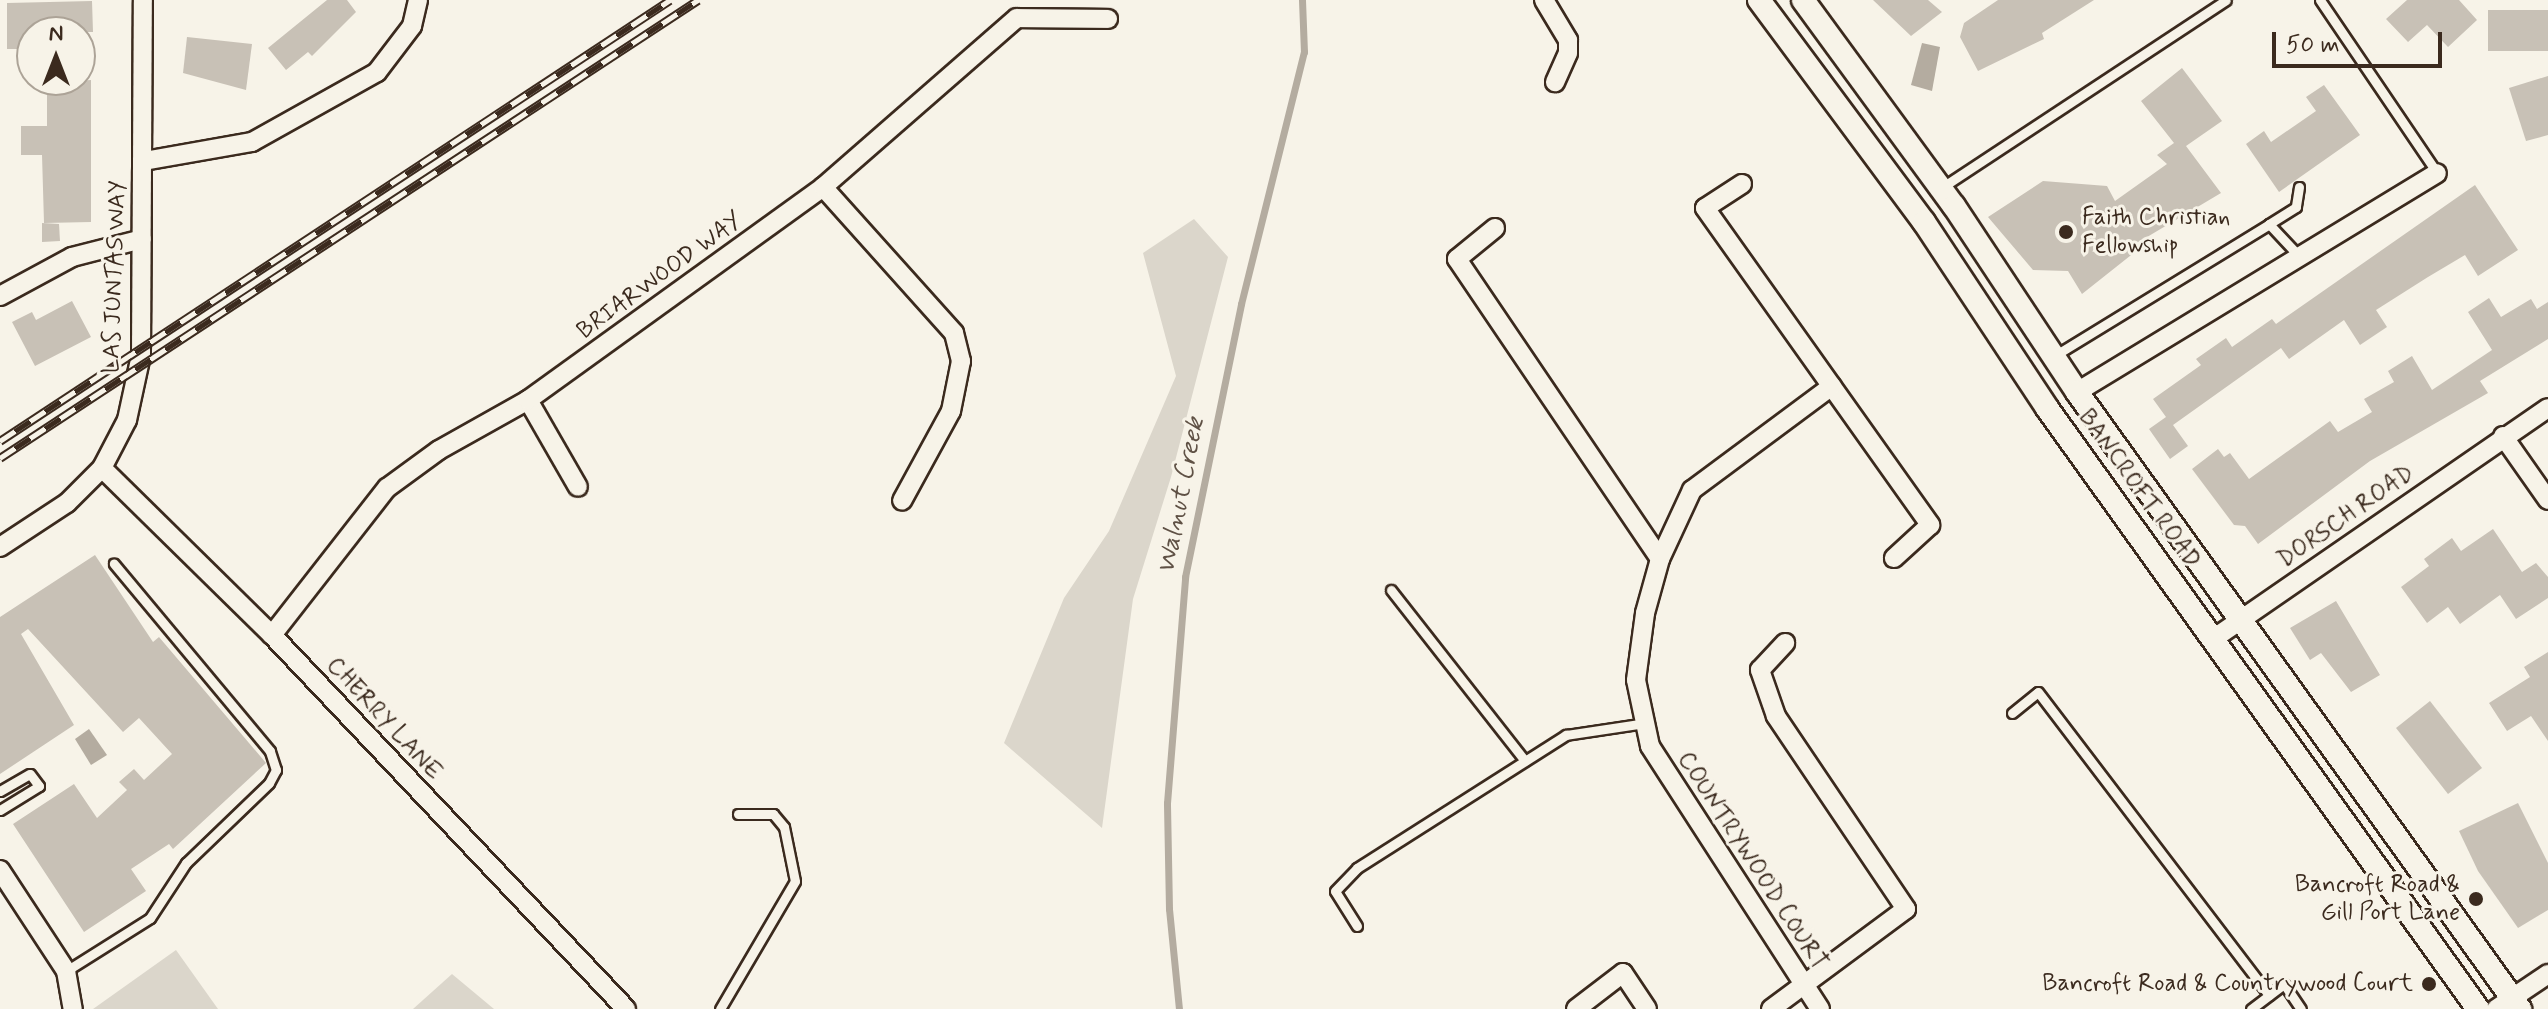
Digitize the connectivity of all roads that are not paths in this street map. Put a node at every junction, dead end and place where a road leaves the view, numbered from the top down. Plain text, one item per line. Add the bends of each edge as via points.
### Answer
1 (143, 0) edge
2 (418, 0) edge
3 (1544, 0) edge
4 (1759, 0) edge
5 (1803, 0) edge
6 (2226, 0) edge
7 (2320, 0) edge
8 (1108, 19) dead end
9 (1555, 82) dead end
10 (144, 161) junction
11 (2437, 173) joint
12 (1742, 184) dead end
13 (823, 187) junction
14 (2299, 187) dead end
15 (1941, 188) junction
16 (2269, 224) junction
17 (1495, 228) dead end
18 (142, 239) junction
19 (2300, 257) junction
20 (0, 296) edge
21 (2054, 356) junction
22 (1832, 386) junction
23 (2077, 392) junction
24 (528, 400) junction
25 (2548, 408) edge
26 (2503, 436) junction
27 (102, 468) junction
28 (578, 487) dead end
29 (2548, 500) edge
30 (902, 501) dead end
31 (0, 547) edge
32 (1894, 558) dead end
33 (1660, 559) junction
34 (114, 564) dead end
35 (1391, 590) dead end
36 (2244, 619) junction
37 (272, 635) junction
38 (2216, 637) junction
39 (1785, 643) dead end
40 (2012, 713) dead end
41 (1645, 723) junction
42 (1525, 761) junction
43 (0, 791) edge
44 (0, 810) edge
45 (738, 814) dead end
46 (0, 870) edge
47 (1357, 926) dead end
48 (66, 971) junction
49 (2548, 974) edge
50 (1804, 984) junction
51 (2269, 995) junction
52 (2509, 1005) edge
53 (73, 1009) edge
54 (626, 1009) edge
55 (720, 1009) edge
56 (1576, 1009) edge
57 (1647, 1009) edge
58 (1771, 1009) edge
59 (1820, 1009) edge
60 (2251, 1009) edge
61 (2301, 1009) edge
62 (2478, 1009) edge

1 - 10 street, LAS JUNTAS WAY
2 - 10 street via 412,26 377,72 252,142
3 - 9 street via 1568,40
4 - 38 street, BANCROFT ROAD via 1924,222 2047,408
5 - 15 street, BANCROFT ROAD
6 - 15 lane
7 - 11 lane
8 - 13 street, BRIARWOOD WAY via 1017,18
10 - 18 street, LAS JUNTAS WAY
11 - 19 street
12 - 22 street via 1705,208
13 - 24 street, BRIARWOOD WAY
13 - 30 street via 954,333 959,388
14 - 16 lane via 2296,207
15 - 21 street, BANCROFT ROAD
16 - 19 lane
16 - 21 lane
17 - 33 street via 1457,259
18 - 20 street via 72,257
18 - 27 street, LAS JUNTAS WAY via 141,355 127,420
19 - 23 street
21 - 23 street, BANCROFT ROAD
22 - 32 street via 1930,525
22 - 33 street, COUNTRYWOOD COURT via 1692,490
23 - 36 street, BANCROFT ROAD
24 - 28 street
24 - 37 street, BRIARWOOD WAY via 439,450 387,488
25 - 26 street, DORSCH ROAD
26 - 29 street
26 - 36 street, DORSCH ROAD
27 - 31 street, LAS JUNTAS WAY via 67,503
27 - 37 street, CHERRY LANE
33 - 41 street, COUNTRYWOOD COURT via 1645,613 1636,680
34 - 48 lane via 270,751 276,770 269,783 186,863 150,918
35 - 42 lane
36 - 38 street, DORSCH ROAD
36 - 52 street, BANCROFT ROAD
37 - 54 street, CHERRY LANE
38 - 62 street, BANCROFT ROAD
39 - 50 street via 1760,670 1776,716 1906,909
40 - 51 lane via 2038,692
41 - 42 lane via 1566,735
41 - 50 street, COUNTRYWOOD COURT via 1650,746 1677,791
42 - 47 lane via 1357,868 1335,891
43 - 44 lane via 30,774 39,786
45 - 55 lane via 773,814 784,827 795,881
46 - 48 street
48 - 53 street
49 - 52 street
50 - 58 street
50 - 59 street, COUNTRYWOOD COURT
51 - 60 lane
51 - 61 lane via 2284,984
56 - 57 street via 1623,973

